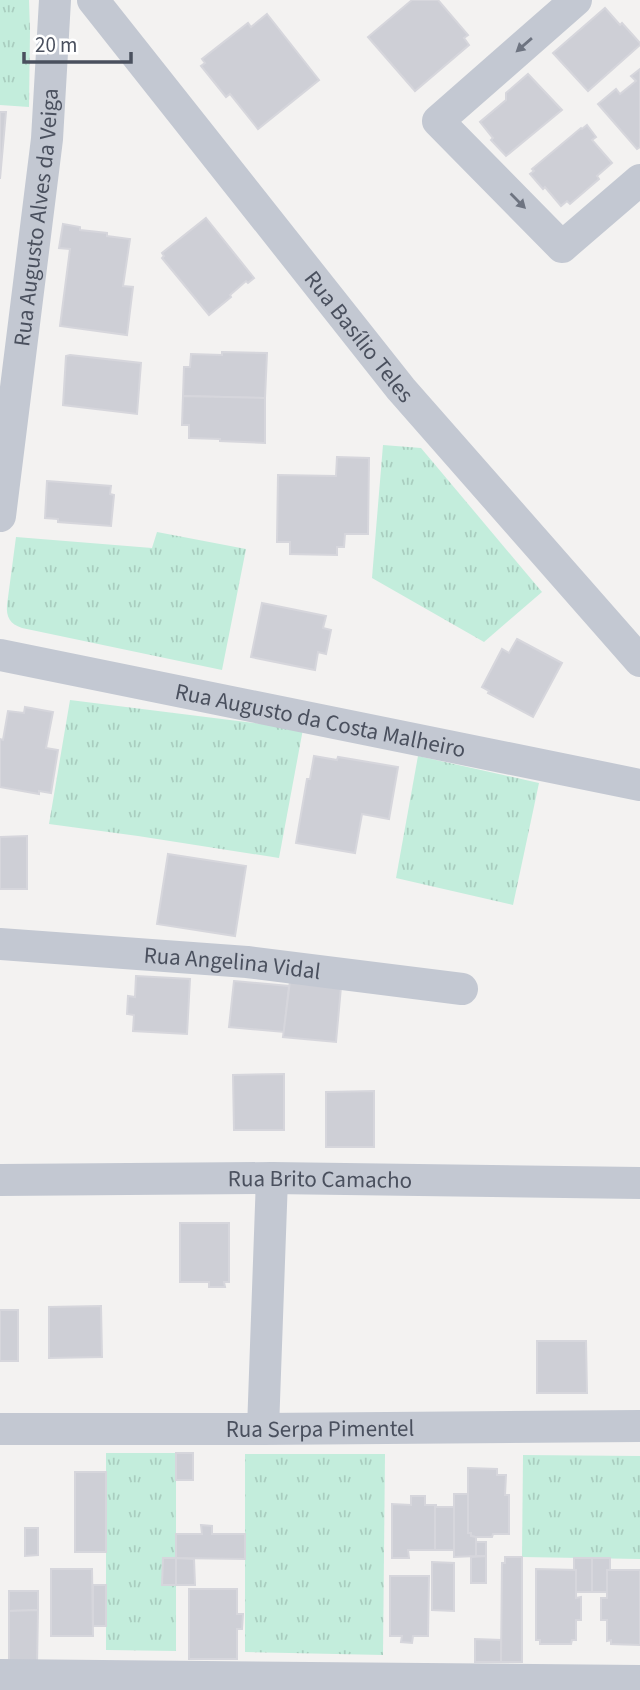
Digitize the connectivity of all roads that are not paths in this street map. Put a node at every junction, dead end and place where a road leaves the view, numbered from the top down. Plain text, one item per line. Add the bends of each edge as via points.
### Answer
1 (55, 0) edge
2 (93, 0) edge
3 (576, 0) edge
4 (640, 180) edge
5 (0, 516) edge
6 (0, 654) edge
7 (640, 661) edge
8 (640, 785) edge
9 (0, 944) edge
10 (462, 989) dead end
11 (272, 1178) junction
12 (0, 1180) edge
13 (640, 1183) edge
14 (640, 1426) edge
15 (0, 1429) edge
16 (263, 1429) junction
17 (1, 1678) edge
18 (640, 1681) edge

1 - 5 street, Rua Augusto Alves da Veiga via 47,139
2 - 7 street, Rua Basílio Teles via 401,389
3 -> 4 street via 438,121 562,247
6 - 8 street, Rua Augusto da Costa Malheiro
9 - 10 street, Rua Angelina Vidal via 247,962
11 - 12 street, Rua Brito Camacho
11 - 13 street, Rua Brito Camacho
11 - 16 street
14 - 16 street, Rua Serpa Pimentel
15 - 16 street, Rua Serpa Pimentel
17 - 18 street

